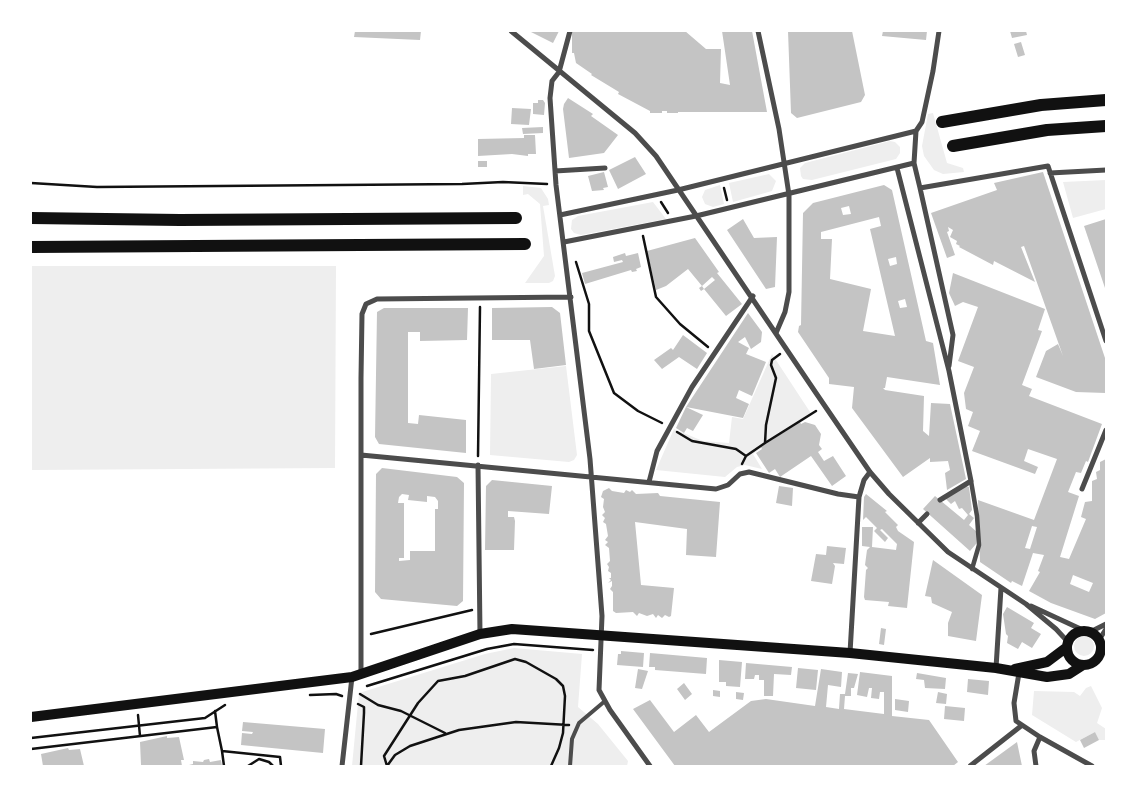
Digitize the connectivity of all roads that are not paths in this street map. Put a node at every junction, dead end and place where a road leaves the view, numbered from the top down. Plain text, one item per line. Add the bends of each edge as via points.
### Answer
1 (511, 31) edge
2 (570, 31) edge
3 (758, 31) edge
4 (939, 31) edge
5 (559, 72) junction
6 (1106, 100) edge
7 (942, 122) dead end
8 (1106, 126) edge
9 (916, 131) junction
10 (953, 146) dead end
11 (914, 163) junction
12 (784, 164) junction
13 (605, 168) dead end
14 (897, 168) junction
15 (1106, 170) edge
16 (555, 171) junction
17 (1050, 173) junction
18 (920, 188) junction
19 (678, 190) junction
20 (789, 195) junction
21 (560, 215) junction
22 (696, 216) junction
23 (31, 218) edge
24 (516, 218) dead end
25 (564, 242) junction
26 (525, 244) dead end
27 (31, 247) edge
28 (571, 296) junction
29 (753, 296) junction
30 (776, 333) junction
31 (1106, 341) edge
32 (949, 371) junction
33 (1106, 430) edge
34 (361, 455) junction
35 (478, 465) junction
36 (870, 472) junction
37 (592, 476) junction
38 (971, 480) junction
39 (649, 482) junction
40 (1082, 489) dead end
41 (859, 497) junction
42 (940, 500) dead end
43 (927, 514) dead end
44 (918, 523) junction
45 (972, 569) junction
46 (1001, 588) junction
47 (1026, 604) junction
48 (1106, 624) edge
49 (1106, 629) edge
50 (1088, 631) junction
51 (480, 634) junction
52 (601, 636) junction
53 (1102, 643) edge
54 (1067, 644) junction
55 (850, 653) junction
56 (1106, 664) edge
57 (1086, 665) junction
58 (1002, 668) junction
59 (1019, 673) junction
60 (356, 675) junction
61 (605, 700) junction
62 (31, 717) edge
63 (1021, 726) junction
64 (1040, 737) junction
65 (342, 766) edge
66 (570, 766) edge
67 (650, 766) edge
68 (970, 766) edge
69 (1036, 766) edge
70 (1092, 766) edge

1 - 5 street
2 - 5 street
3 - 12 street
4 - 9 street via 934,71 922,122
5 - 16 street via 552,81 550,98
5 - 19 street via 635,133 656,156
6 - 7 highway via 1041,105
8 - 10 highway via 1047,130
9 - 11 street
9 - 12 street
11 - 14 street
11 - 18 street
12 - 19 street
12 - 20 street
13 - 16 street
14 - 20 street
14 - 32 street
15 - 17 street
16 - 21 street
17 - 18 street via 1048,166
17 - 31 street
18 - 32 street via 953,336
19 - 21 street
19 - 22 street
20 - 22 street
20 - 30 street via 789,292
21 - 25 street
22 - 25 street
22 - 29 street
23 - 24 highway
25 - 28 street
26 - 27 highway
28 - 34 street via 377,299 366,304 362,314
28 - 37 street
29 - 30 street
29 - 39 street via 692,387 652,467
30 - 36 street
32 - 38 street
33 - 40 street
34 - 35 street
34 - 60 street via 361,637
35 - 37 street
35 - 51 street
36 - 41 street
36 - 44 street
37 - 39 street
37 - 52 street
38 - 42 street
38 - 45 street via 979,545
39 - 41 street via 716,489 728,485 740,474 761,474
41 - 55 street
43 - 44 street
44 - 45 street via 948,552
45 - 46 street
46 - 47 street
46 - 58 street
47 - 50 street
47 - 54 street via 1056,628
48 - 50 street
49 - 53 street
50 - 53 main road
50 - 54 main road via 1075,633
51 - 52 main road via 512,629
51 - 60 main road
52 - 55 main road
52 - 61 street via 599,690
53 - 57 main road via 1099,656
54 - 57 main road via 1071,659
54 - 58 main road via 1047,662 1033,667
55 - 58 main road
56 - 57 main road
57 - 59 main road via 1060,676
58 - 59 main road
59 - 63 street via 1014,714
60 - 62 main road
60 - 65 street
61 - 66 lane via 579,723 572,739
61 - 67 street
63 - 64 street
63 - 68 street
64 - 69 street via 1034,751
64 - 70 street

